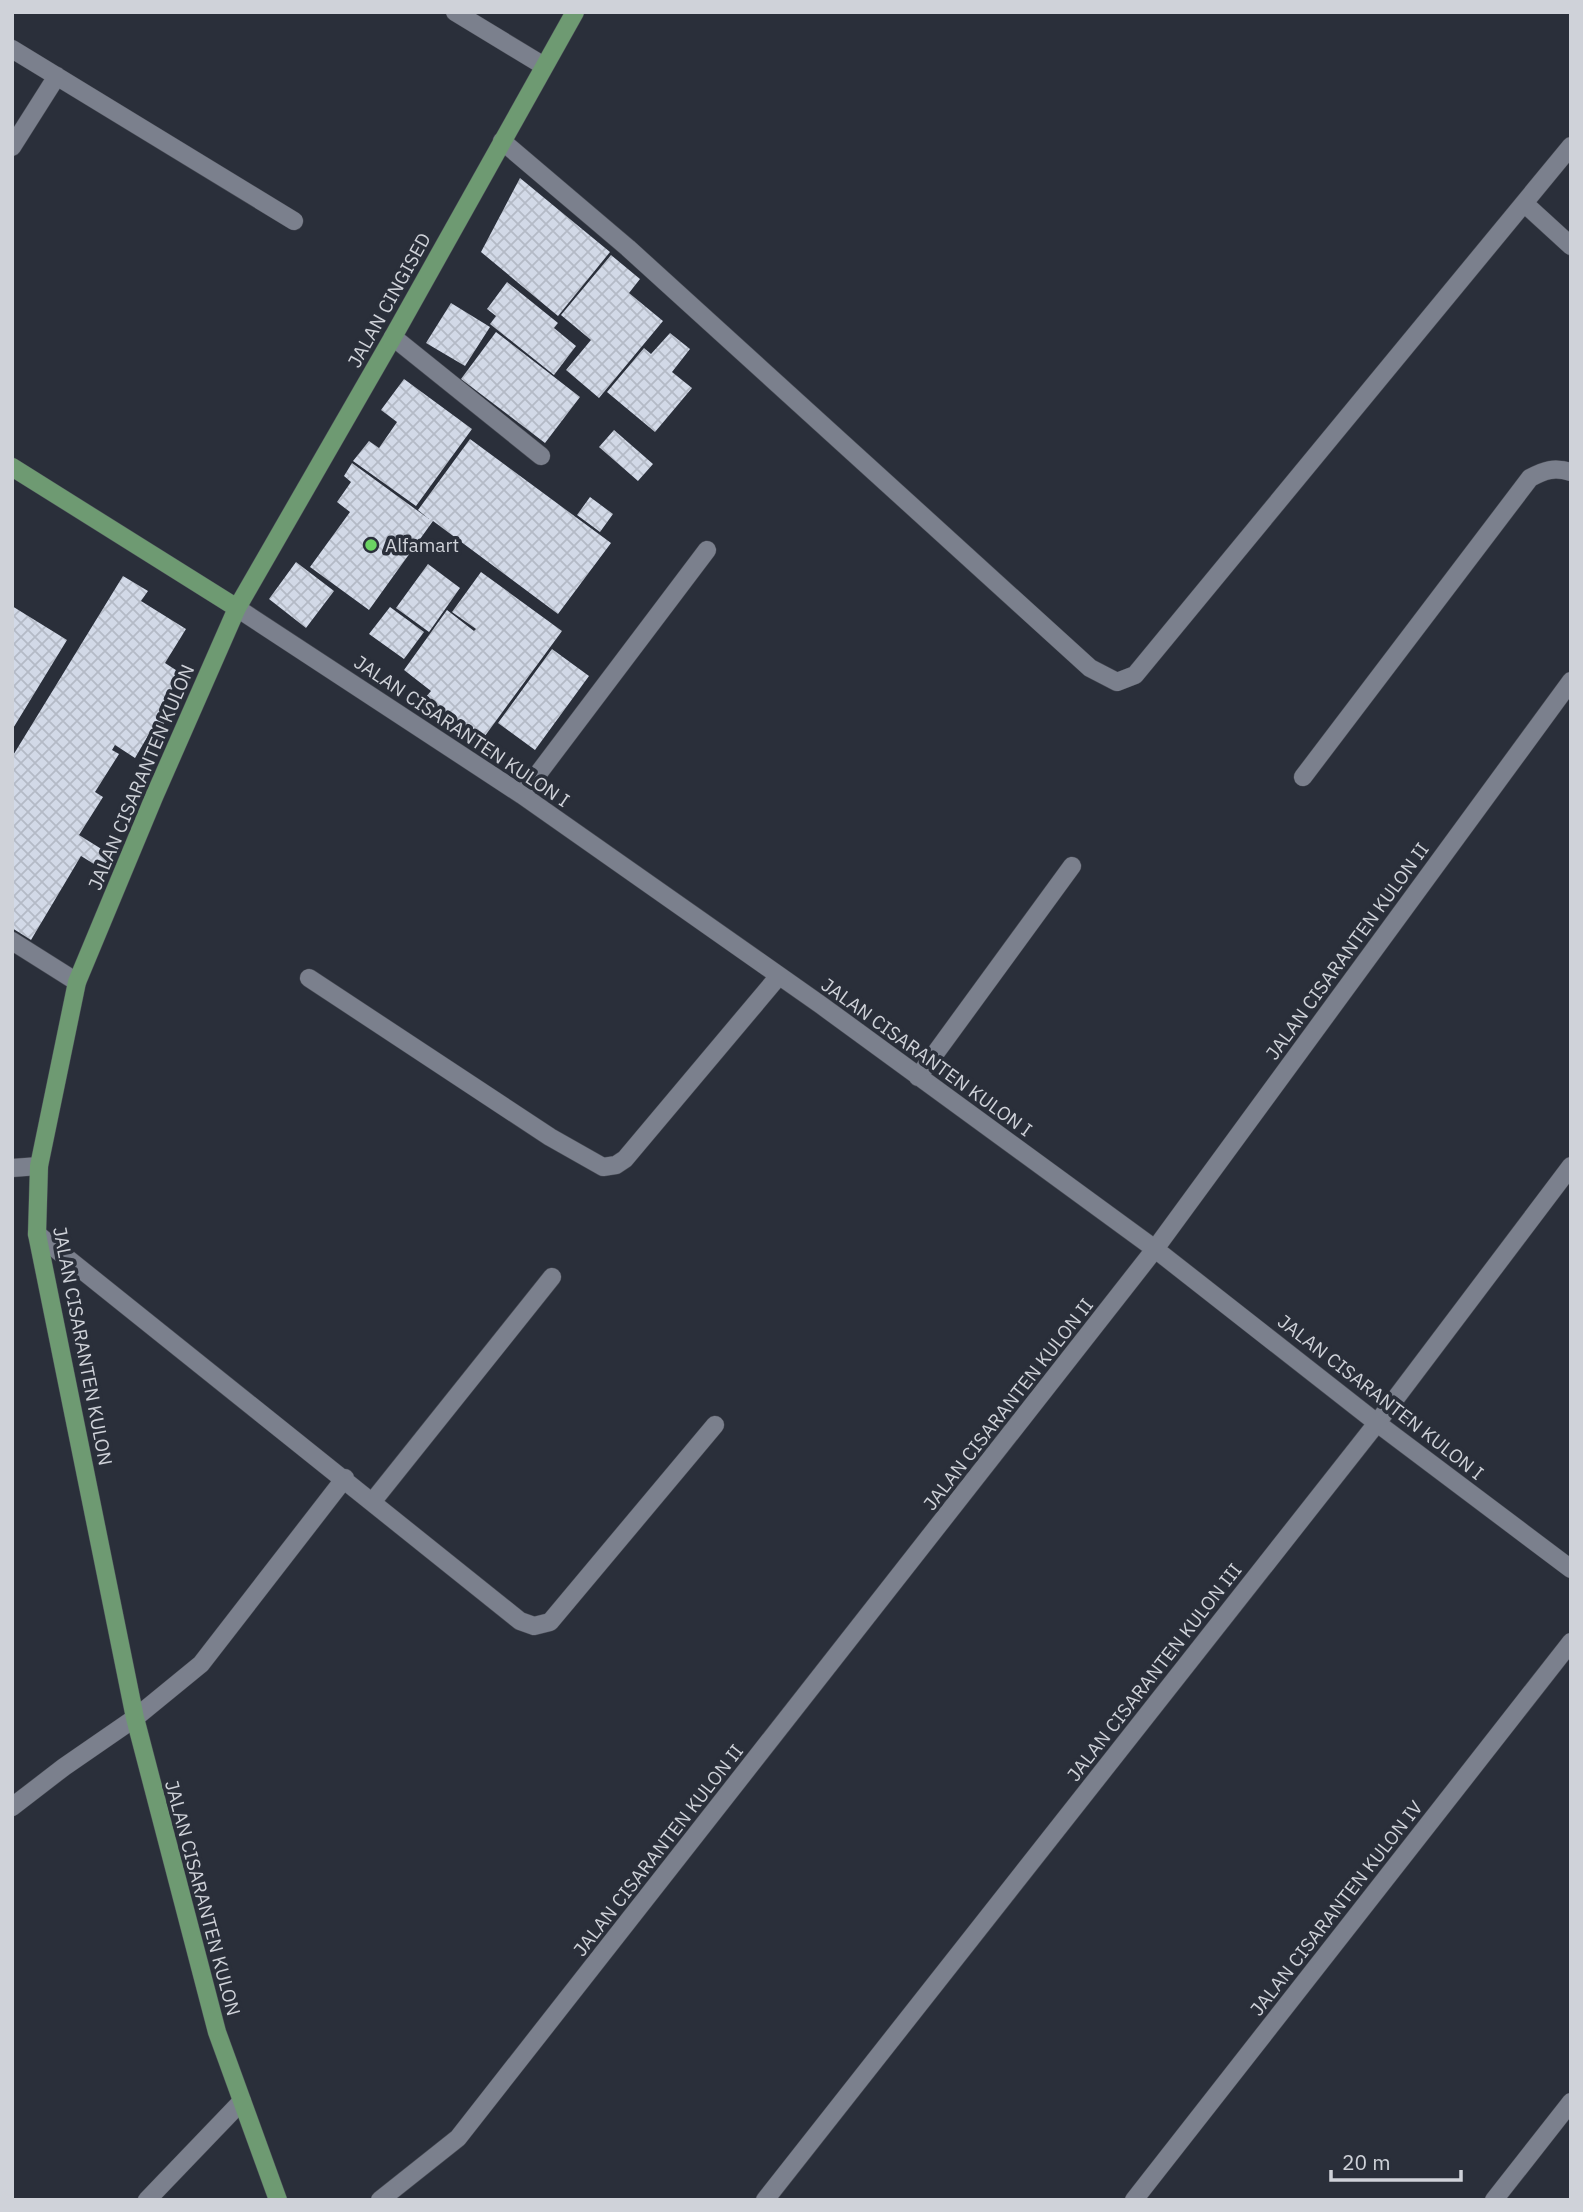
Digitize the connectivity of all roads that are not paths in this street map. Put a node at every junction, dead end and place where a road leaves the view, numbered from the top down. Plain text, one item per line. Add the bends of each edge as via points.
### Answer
1 (455, 12) edge
2 (575, 12) edge
3 (12, 49) edge
4 (544, 66) junction
5 (57, 76) junction
6 (502, 141) junction
7 (1571, 146) edge
8 (12, 147) edge
9 (1525, 204) junction
10 (294, 221) dead end
11 (1571, 246) edge
12 (393, 337) junction
13 (541, 456) dead end
14 (12, 467) edge
15 (1571, 472) edge
16 (707, 550) dead end
17 (237, 608) junction
18 (1571, 681) edge
19 (1303, 777) dead end
20 (522, 794) junction
21 (1072, 866) dead end
22 (12, 941) edge
23 (778, 977) junction
24 (309, 978) dead end
25 (78, 982) junction
26 (918, 1077) junction
27 (39, 1166) junction
28 (1571, 1166) edge
29 (12, 1168) edge
30 (37, 1234) junction
31 (1156, 1249) junction
32 (552, 1277) dead end
33 (1377, 1423) junction
34 (715, 1425) dead end
35 (345, 1478) junction
36 (373, 1501) junction
37 (1571, 1569) edge
38 (1571, 1642) edge
39 (135, 1718) junction
40 (12, 1807) edge
41 (242, 2101) junction
42 (1571, 2102) edge
43 (146, 2200) edge
44 (278, 2200) edge
45 (380, 2200) edge
46 (765, 2200) edge
47 (1133, 2200) edge
48 (1494, 2200) edge

1 - 4 street
2 - 4 main road, JALAN CINGISED
3 - 5 street
4 - 6 main road, JALAN CINGISED
5 - 8 street
5 - 10 street
6 - 9 street via 628,248 1090,668 1117,682 1135,674
6 - 12 main road, JALAN CINGISED
7 - 9 street
9 - 11 street
12 - 13 street
12 - 17 main road, JALAN CINGISED
14 - 17 main road
15 - 19 street via 1546,469 1530,478
16 - 20 street
17 - 20 street, JALAN CISARANTEN KULON I
17 - 25 main road, JALAN CISARANTEN KULON
18 - 31 street, JALAN CISARANTEN KULON II
20 - 23 street, JALAN CISARANTEN KULON I
21 - 26 street
22 - 25 street
23 - 24 street via 625,1159 616,1166 603,1167
23 - 26 street, JALAN CISARANTEN KULON I
25 - 27 main road, JALAN CISARANTEN KULON
26 - 31 street, JALAN CISARANTEN KULON I
27 - 29 street
27 - 30 main road, JALAN CISARANTEN KULON
28 - 33 street, JALAN CISARANTEN KULON III
30 - 35 street
30 - 39 main road, JALAN CISARANTEN KULON
31 - 33 street, JALAN CISARANTEN KULON I
31 - 45 street, JALAN CISARANTEN KULON II via 458,2138
32 - 36 street
33 - 37 street, JALAN CISARANTEN KULON I
33 - 46 street, JALAN CISARANTEN KULON III
34 - 36 street via 550,1622 534,1626 520,1620
35 - 36 street
35 - 39 street via 201,1664
38 - 47 street, JALAN CISARANTEN KULON IV
39 - 40 street
39 - 41 main road, JALAN CISARANTEN KULON via 216,2032
41 - 43 street
41 - 44 main road, JALAN CISARANTEN KULON
42 - 48 street

